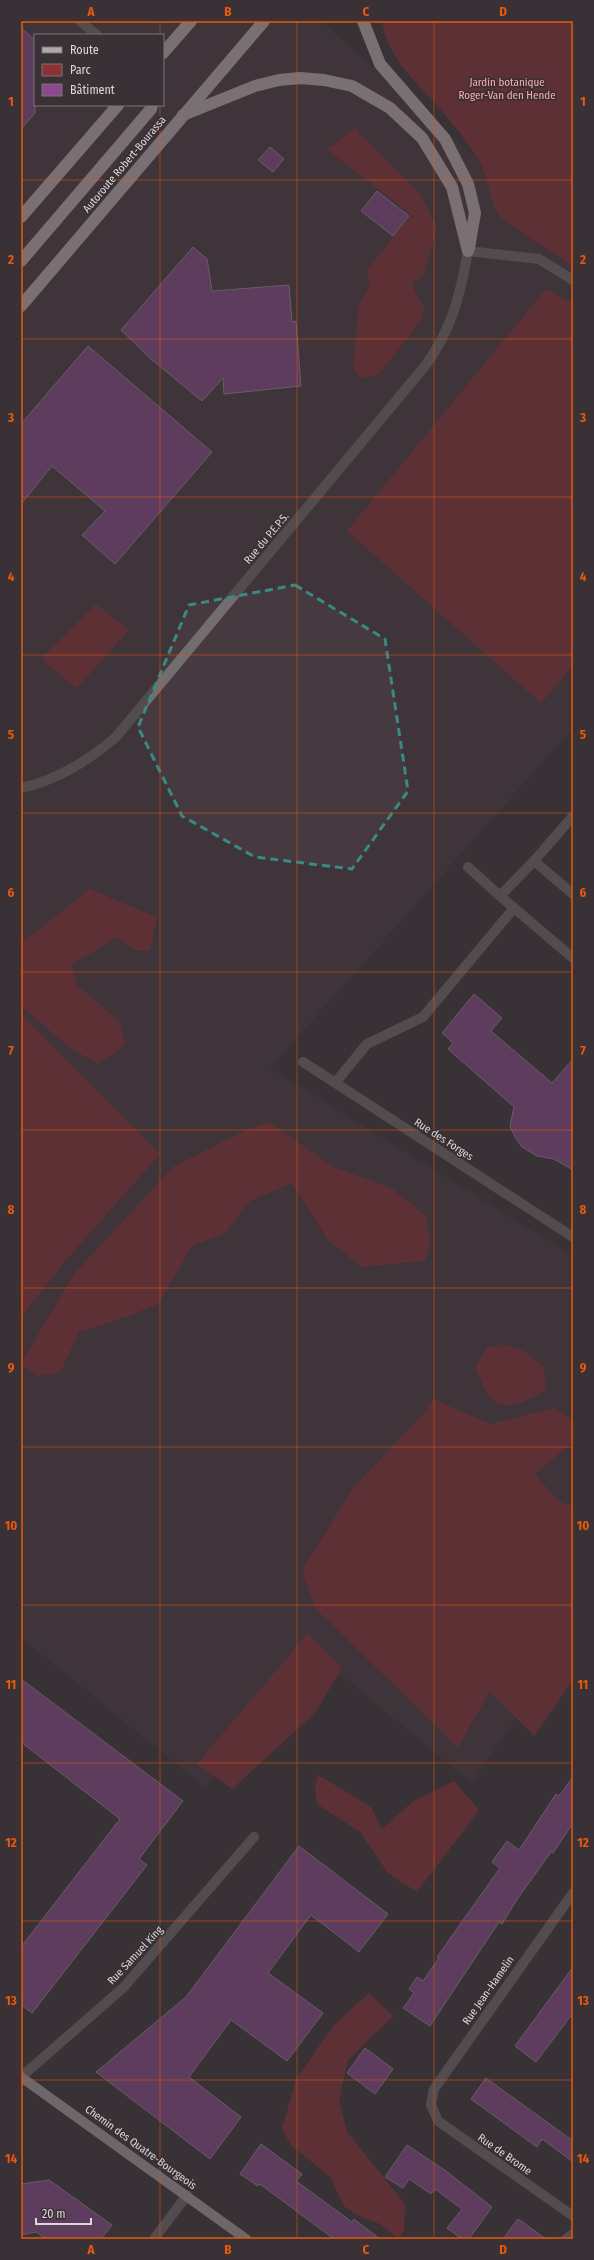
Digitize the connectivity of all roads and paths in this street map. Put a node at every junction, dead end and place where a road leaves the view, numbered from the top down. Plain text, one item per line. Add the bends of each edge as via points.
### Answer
1 (80, 21) edge
2 (191, 21) edge
3 (264, 21) edge
4 (364, 21) edge
5 (96, 34) edge
6 (164, 52) edge
7 (117, 106) edge
8 (152, 106) edge
9 (183, 115) junction
10 (21, 217) edge
11 (468, 251) junction
12 (21, 261) edge
13 (573, 280) edge
14 (21, 306) edge
15 (21, 788) edge
16 (573, 816) edge
17 (534, 861) junction
18 (468, 867) dead end
19 (573, 894) edge
20 (500, 896) junction
21 (514, 908) junction
22 (573, 958) edge
23 (302, 1062) dead end
24 (335, 1083) junction
25 (573, 1237) edge
26 (254, 1837) dead end
27 (573, 1893) edge
28 (21, 2077) edge
29 (432, 2105) joint
30 (187, 2195) junction
31 (573, 2216) edge
32 (573, 2234) edge
33 (154, 2239) edge
34 (246, 2239) edge
35 (566, 2239) edge

1 - 5 street
2 - 6 highway
3 - 9 highway, Autoroute Robert-Bourassa
4 - 11 highway via 380,64 445,139 468,184 475,213
7 - 10 highway
8 - 12 highway
9 - 11 highway via 255,86 279,80 300,78 352,86 390,108 422,138 452,187
9 - 14 highway, Autoroute Robert-Bourassa
11 - 13 street via 540,259
11 - 15 street, Rue du P.E.P.S. via 460,296 451,324 438,348 167,676 116,737 96,755 75,768
16 - 17 street
17 - 19 street
17 - 20 street
18 - 20 street
20 - 21 street
21 - 22 street
21 - 24 street via 423,1017 367,1044
23 - 24 street, Rue des Forges
24 - 25 street, Rue des Forges
26 - 28 street, Rue Samuel King via 122,1988
27 - 29 street, Rue Jean-Hamelin via 434,2089
28 - 30 main road, Chemin des Quatre-Bourgeois
29 - 31 street, Rue de Brome via 438,2121
30 - 33 street
30 - 34 main road, Chemin des Quatre-Bourgeois
32 - 35 street

